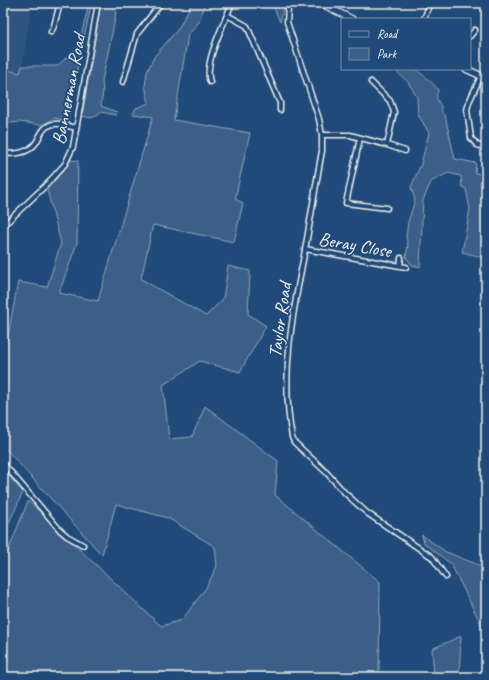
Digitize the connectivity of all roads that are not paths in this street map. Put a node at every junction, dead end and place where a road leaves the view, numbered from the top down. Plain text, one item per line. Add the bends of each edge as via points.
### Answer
1 (60, 3) edge
2 (98, 3) edge
3 (161, 3) edge
4 (232, 3) edge
5 (290, 3) edge
6 (320, 3) edge
7 (430, 3) edge
8 (227, 15) junction
9 (350, 18) edge
10 (424, 18) edge
11 (476, 30) dead end
12 (51, 32) dead end
13 (471, 35) edge
14 (468, 70) edge
15 (483, 77) edge
16 (123, 82) dead end
17 (210, 82) dead end
18 (371, 82) dead end
19 (280, 110) dead end
20 (76, 128) junction
21 (322, 135) junction
22 (360, 138) junction
23 (387, 145) junction
24 (486, 148) edge
25 (405, 151) dead end
26 (3, 153) edge
27 (387, 208) dead end
28 (3, 226) edge
29 (305, 249) junction
30 (401, 258) dead end
31 (400, 266) junction
32 (406, 267) dead end
33 (3, 463) edge
34 (83, 545) dead end
35 (446, 577) dead end

1 - 12 street
2 - 20 street, Bannerman Road
3 - 16 street via 137,34
4 - 8 street
5 - 21 street, Taylor Road via 287,22
6 - 9 street
7 - 10 street
8 - 17 street via 210,57
8 - 19 street via 247,26 280,103
11 - 13 street
14 - 15 street
15 - 24 street via 467,110 471,138 477,145
18 - 23 street via 390,101 394,112
20 - 26 street via 60,124 48,126 35,144 28,149 19,153
20 - 28 street, Bannerman Road via 73,147 65,164
21 - 22 street via 350,135
21 - 29 street, Taylor Road via 322,150
22 - 23 street
22 - 27 street via 346,202
23 - 25 street
29 - 31 street, Beray Close
29 - 35 street, Taylor Road via 287,364 290,431 294,442 367,513 432,557
30 - 31 street, Beray Close
31 - 32 street, Beray Close
33 - 34 street via 60,530

